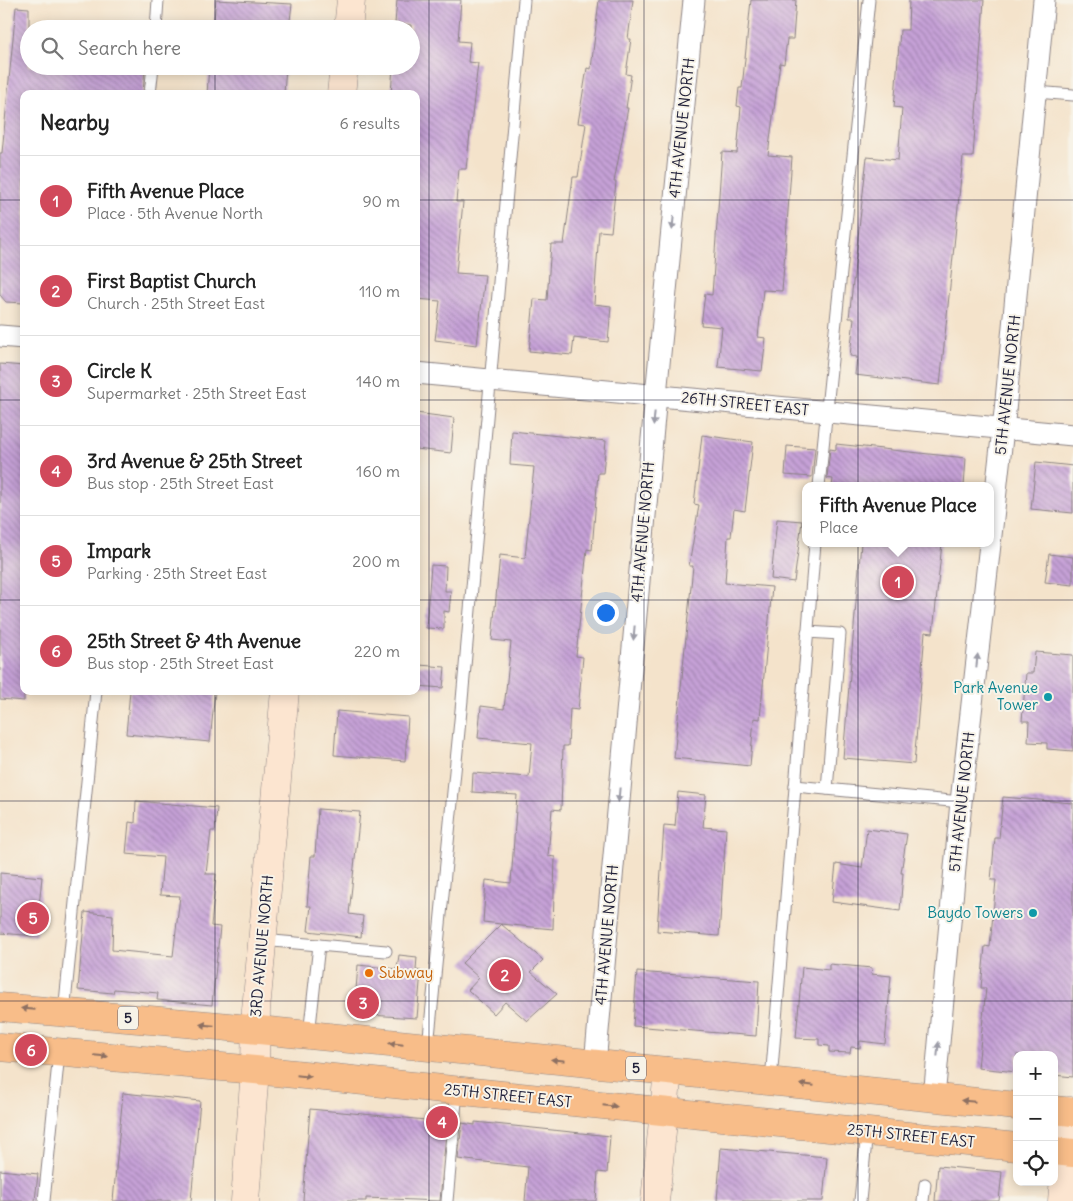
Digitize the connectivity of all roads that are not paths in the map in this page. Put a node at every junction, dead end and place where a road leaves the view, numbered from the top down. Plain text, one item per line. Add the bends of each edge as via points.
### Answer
1 (158, 0) edge
2 (351, 0) edge
3 (524, 0) edge
4 (694, 0) edge
5 (869, 0) edge
6 (1044, 0) edge
7 (157, 20) edge
8 (349, 20) edge
9 (152, 75) edge
10 (343, 75) edge
11 (150, 90) edge
12 (341, 90) edge
13 (1036, 92) junction
14 (1073, 95) edge
15 (0, 336) edge
16 (20, 338) edge
17 (420, 374) edge
18 (489, 380) junction
19 (656, 395) junction
20 (826, 413) junction
21 (1004, 428) junction
22 (1073, 435) edge
23 (819, 482) edge
24 (994, 515) edge
25 (815, 547) edge
26 (990, 547) edge
27 (807, 632) junction
28 (96, 695) edge
29 (285, 695) edge
30 (795, 786) junction
31 (827, 789) junction
32 (961, 802) junction
33 (262, 940) junction
34 (320, 944) junction
35 (386, 951) dead end
36 (0, 1007) edge
37 (64, 1013) junction
38 (256, 1031) junction
39 (309, 1035) junction
40 (0, 1047) edge
41 (428, 1047) junction
42 (59, 1053) junction
43 (595, 1064) junction
44 (256, 1070) junction
45 (668, 1071) junction
46 (770, 1081) junction
47 (457, 1091) junction
48 (934, 1098) junction
49 (1013, 1106) edge
50 (1066, 1111) edge
51 (664, 1112) junction
52 (867, 1131) junction
53 (1013, 1147) edge
54 (1064, 1152) edge
55 (925, 1184) dead end
56 (44, 1201) edge
57 (245, 1201) edge
58 (447, 1201) edge
59 (656, 1201) edge
60 (860, 1201) edge
61 (923, 1201) edge
62 (1062, 1201) edge

1 - 7 lane
2 - 8 street
3 - 18 lane
4 -> 19 street, 4TH AVENUE NORTH
5 - 20 lane
6 - 13 street, 5TH AVENUE NORTH
9 - 11 lane
10 - 12 street
13 - 14 lane
13 - 21 street, 5TH AVENUE NORTH
15 - 16 street
17 - 18 street, 26TH STREET EAST
18 - 19 street, 26TH STREET EAST
18 - 41 lane
19 - 20 street, 26TH STREET EAST
19 -> 43 street, 4TH AVENUE NORTH
20 - 21 street, 26TH STREET EAST
20 - 23 lane
21 - 22 street, 26TH STREET EAST
24 -> 21 street, 5TH AVENUE NORTH
25 - 27 lane
32 -> 26 street, 5TH AVENUE NORTH
27 - 30 lane
27 - 31 lane via 840,634
28 - 37 lane
29 - 33 street, 3RD AVENUE NORTH
30 - 31 lane
30 - 46 lane
31 - 32 lane
48 -> 32 street, 5TH AVENUE NORTH
33 - 34 lane
33 - 38 street, 3RD AVENUE NORTH
34 - 35 lane
34 - 39 lane
37 -> 36 main road, 5
38 -> 37 main road, 5
38 - 39 main road, 5
38 - 44 street, 3RD AVENUE NORTH
41 -> 39 main road, 5
40 - 42 main road, 25TH STREET EAST
43 -> 41 main road, 5
42 -> 44 main road, 25TH STREET EAST
42 - 56 lane
43 - 45 main road, 5
44 -> 47 main road, 25TH STREET EAST
44 - 57 street, 3RD AVENUE NORTH
45 - 46 main road, 5
45 - 51 street
48 -> 46 main road, 5
47 -> 51 main road, 25TH STREET EAST
47 - 58 lane
49 -> 48 main road, 5
50 - 54 street
51 - 52 main road, 25TH STREET EAST
51 - 59 street
52 - 53 main road, 25TH STREET EAST
52 - 60 lane
54 - 62 street
55 - 61 lane

